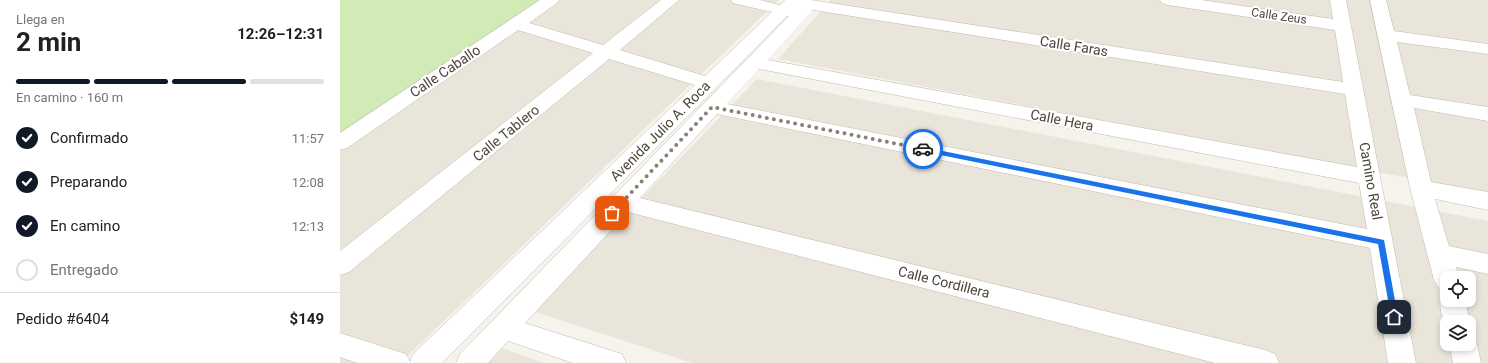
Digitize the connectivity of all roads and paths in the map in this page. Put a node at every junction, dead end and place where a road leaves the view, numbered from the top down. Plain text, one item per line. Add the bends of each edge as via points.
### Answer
1 (551, 0) edge
2 (671, 0) edge
3 (739, 0) edge
4 (1168, 0) edge
5 (1338, 0) edge
6 (1378, 0) edge
7 (799, 5) edge
8 (516, 24) junction
9 (1342, 26) junction
10 (1386, 35) junction
11 (1488, 49) edge
12 (608, 51) junction
13 (755, 63) junction
14 (708, 83) junction
15 (1355, 90) junction
16 (1402, 100) junction
17 (712, 107) junction
18 (1488, 114) edge
19 (340, 143) edge
20 (1370, 177) junction
21 (1422, 188) junction
22 (1488, 201) edge
23 (623, 202) junction
24 (1381, 242) junction
25 (1441, 254) junction
26 (1488, 264) edge
27 (340, 265) edge
28 (1445, 271) edge
29 (504, 328) junction
30 (340, 345) edge
31 (1464, 351) edge
32 (396, 363) edge
33 (423, 363) edge
34 (470, 363) edge
35 (612, 363) edge
36 (1265, 363) edge
37 (1402, 363) edge
38 (1467, 363) edge

1 - 8 street, Calle Caballo
2 - 12 street, Calle Tablero
3 - 7 street, Calle Faras
4 - 9 street, Calle Zeus
5 - 9 street, Camino Real
6 - 10 street
7 - 13 street, Avenida Julio A. Roca
7 - 14 street, Avenida Julio A. Roca
7 - 15 street, Calle Faras
8 - 12 street
8 - 19 street, Calle Caballo
9 - 15 street, Camino Real
10 - 11 street
10 - 16 street
12 - 14 street
12 - 27 street, Calle Tablero
13 - 17 street, Avenida Julio A. Roca
13 - 20 street, Calle Hera
14 - 33 street, Avenida Julio A. Roca
15 - 20 street, Camino Real
16 - 18 street
16 - 21 street
17 - 23 street, Avenida Julio A. Roca
17 - 24 street
20 - 24 street, Camino Real
21 - 22 street
21 - 25 street
23 - 29 street, Avenida Julio A. Roca
23 - 36 street, Calle Cordillera
24 - 37 street, Camino Real
25 - 26 street
25 - 28 street
29 - 34 street, Avenida Julio A. Roca
29 - 35 street
30 - 32 street
31 - 38 street

